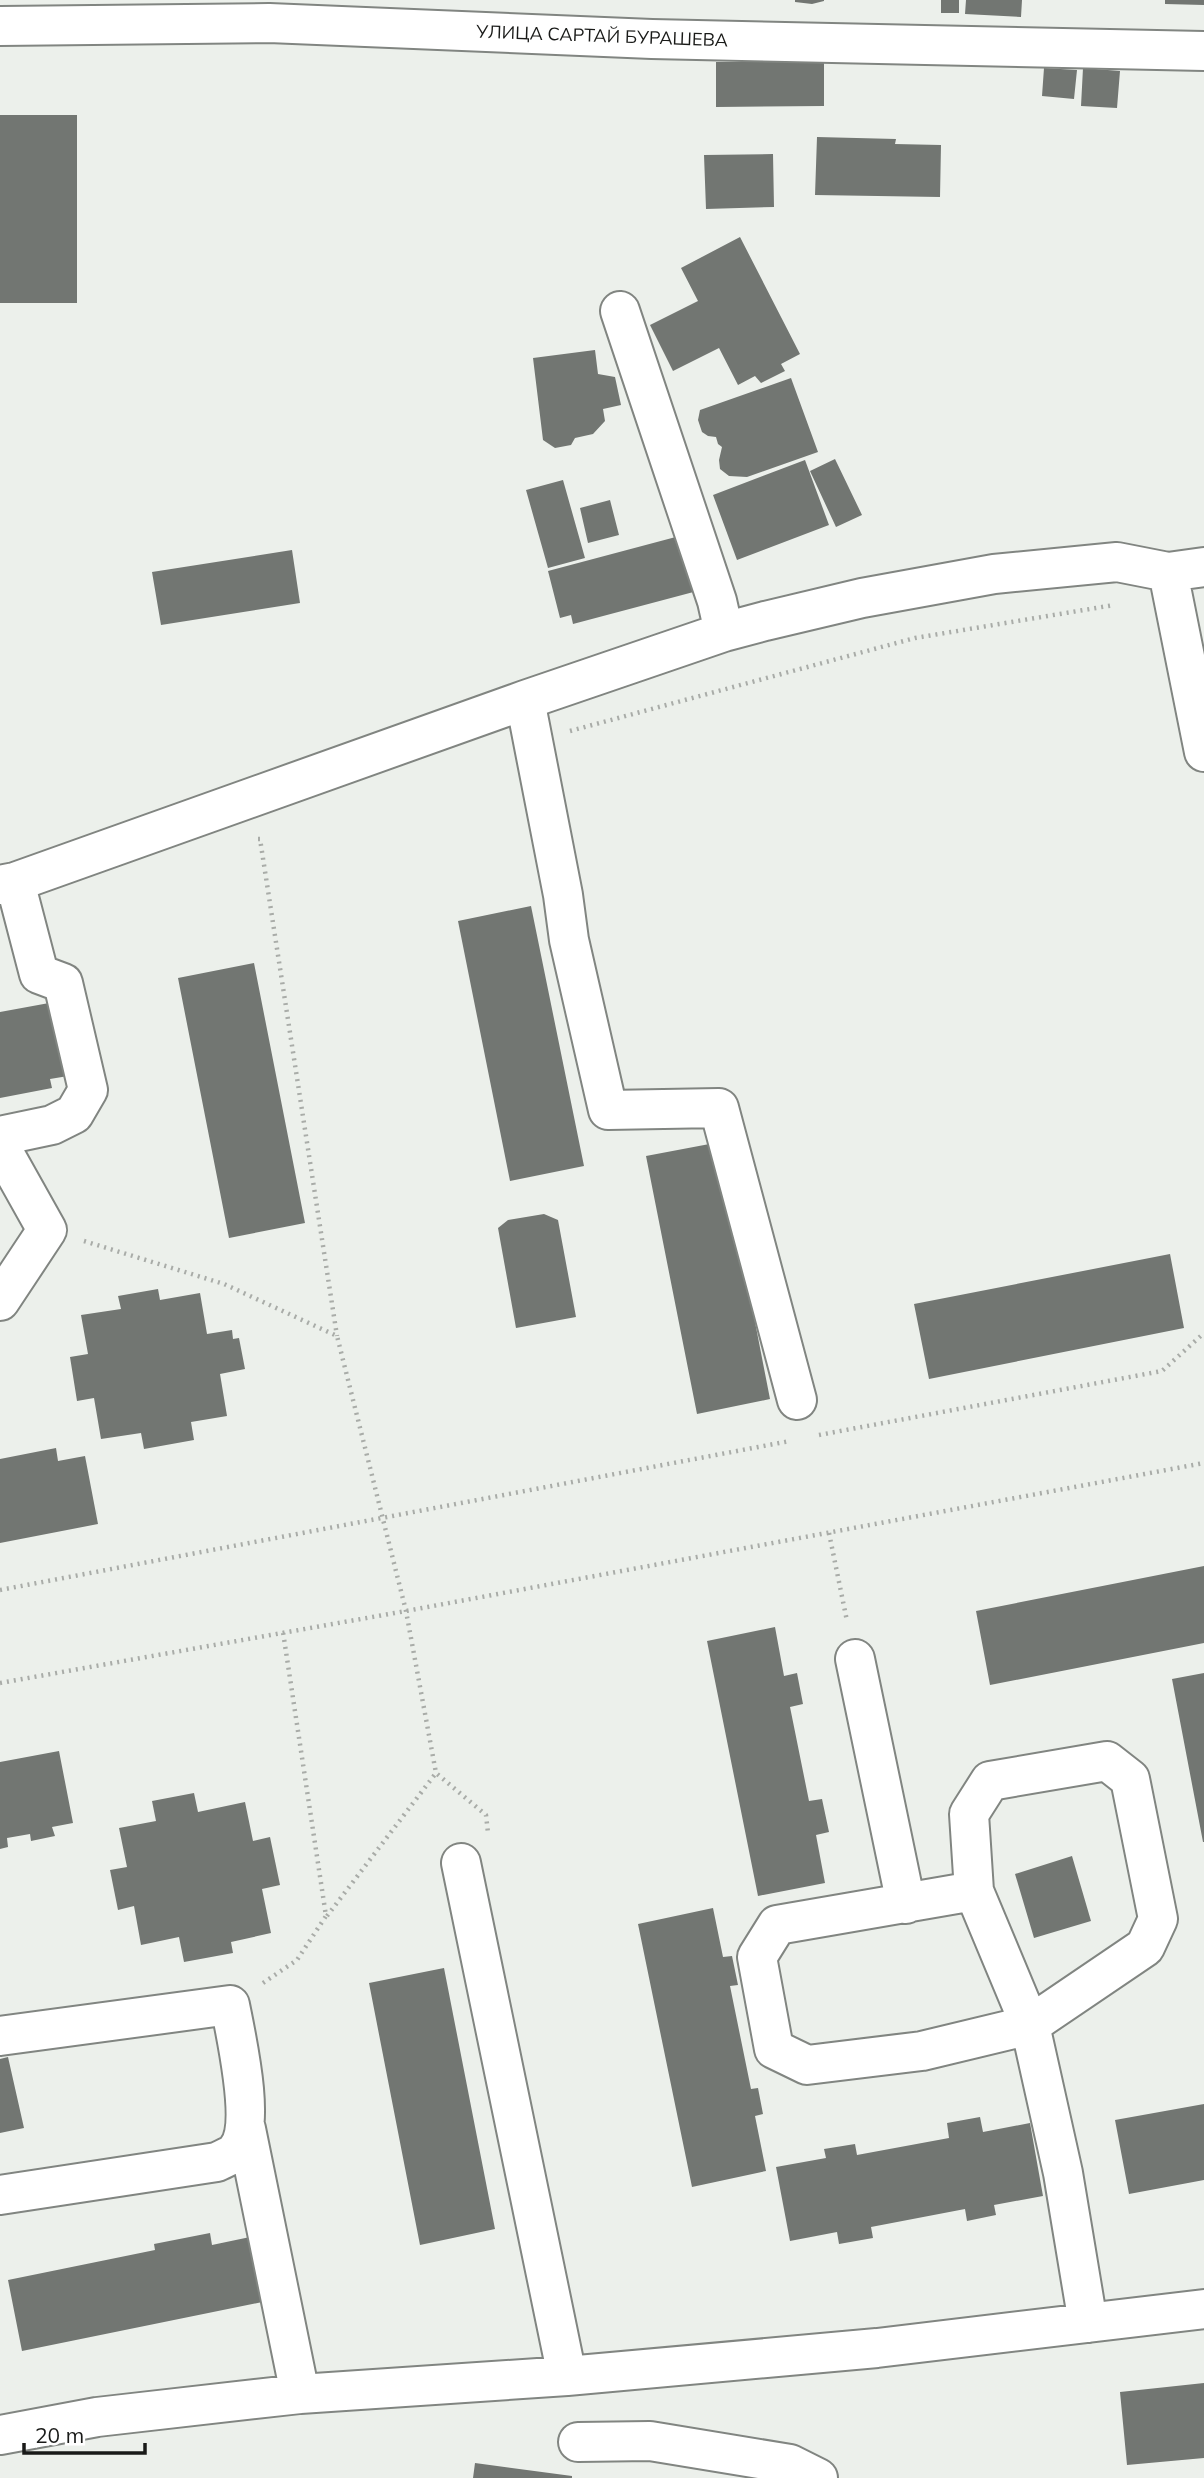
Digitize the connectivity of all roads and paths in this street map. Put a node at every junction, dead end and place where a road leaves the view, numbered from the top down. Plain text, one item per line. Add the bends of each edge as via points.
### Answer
1 (270, 11) edge
2 (0, 26) edge
3 (1204, 51) edge
4 (620, 311) dead end
5 (1182, 578) edge
6 (724, 632) junction
7 (524, 700) junction
8 (533, 741) junction
9 (1204, 751) edge
10 (247, 842) dead end
11 (7, 883) edge
12 (0, 1136) edge
13 (0, 1146) edge
14 (47, 1230) junction
15 (0, 1301) edge
16 (1204, 1333) edge
17 (337, 1336) junction
18 (797, 1400) dead end
19 (819, 1435) dead end
20 (792, 1440) dead end
21 (1204, 1464) edge
22 (384, 1517) junction
23 (829, 1533) junction
24 (0, 1590) edge
25 (406, 1611) junction
26 (283, 1633) junction
27 (855, 1659) joint
28 (0, 1683) edge
29 (436, 1773) junction
30 (461, 1863) joint
31 (974, 1891) junction
32 (906, 1904) junction
33 (326, 1916) junction
34 (230, 2004) junction
35 (1030, 2025) junction
36 (0, 2036) edge
37 (246, 2129) junction
38 (0, 2195) edge
39 (1204, 2309) edge
40 (1088, 2323) junction
41 (567, 2376) junction
42 (300, 2394) junction
43 (0, 2435) edge
44 (578, 2442) dead end
45 (818, 2478) edge

1 - 2 street, УЛИЦА САРТАЙ БУРАШЕВА
1 - 3 street, УЛИЦА САРТАЙ БУРАШЕВА via 652,39
4 - 6 street
5 - 6 street via 1117,562 993,574 862,598
5 - 8 path via 915,638
5 - 9 street
6 - 7 street
7 - 8 street
7 - 11 street
8 - 18 street via 569,940 608,1110 719,1108
10 - 17 path via 260,839
11 - 12 street via 39,974 63,983 88,1090 74,1114 52,1125
13 - 14 street
14 - 15 street
14 - 17 path via 224,1284
16 - 19 path via 1162,1371
17 - 22 path
20 - 22 path
21 - 23 path
22 - 24 path
22 - 25 path
23 - 25 path
23 - 27 path
25 - 26 path
25 - 29 path
26 - 28 path
26 - 33 path
27 - 32 street
29 - 30 path via 486,1815 490,1857
29 - 33 path
30 - 41 street
31 - 32 street
31 - 35 street
31 - 35 street via 969,1815 990,1782 1107,1761 1130,1779 1158,1919 1145,1947
32 - 35 street via 777,1925 757,1956 774,2049 807,2064 922,2051
33 - 34 path via 296,1960
34 - 36 street
34 - 37 street
35 - 40 street via 1063,2173
37 - 38 street via 236,2151 216,2162
37 - 42 street
39 - 40 street
40 - 41 street via 877,2348
41 - 42 street
42 - 43 street via 97,2417
44 - 45 street via 650,2441 790,2464

